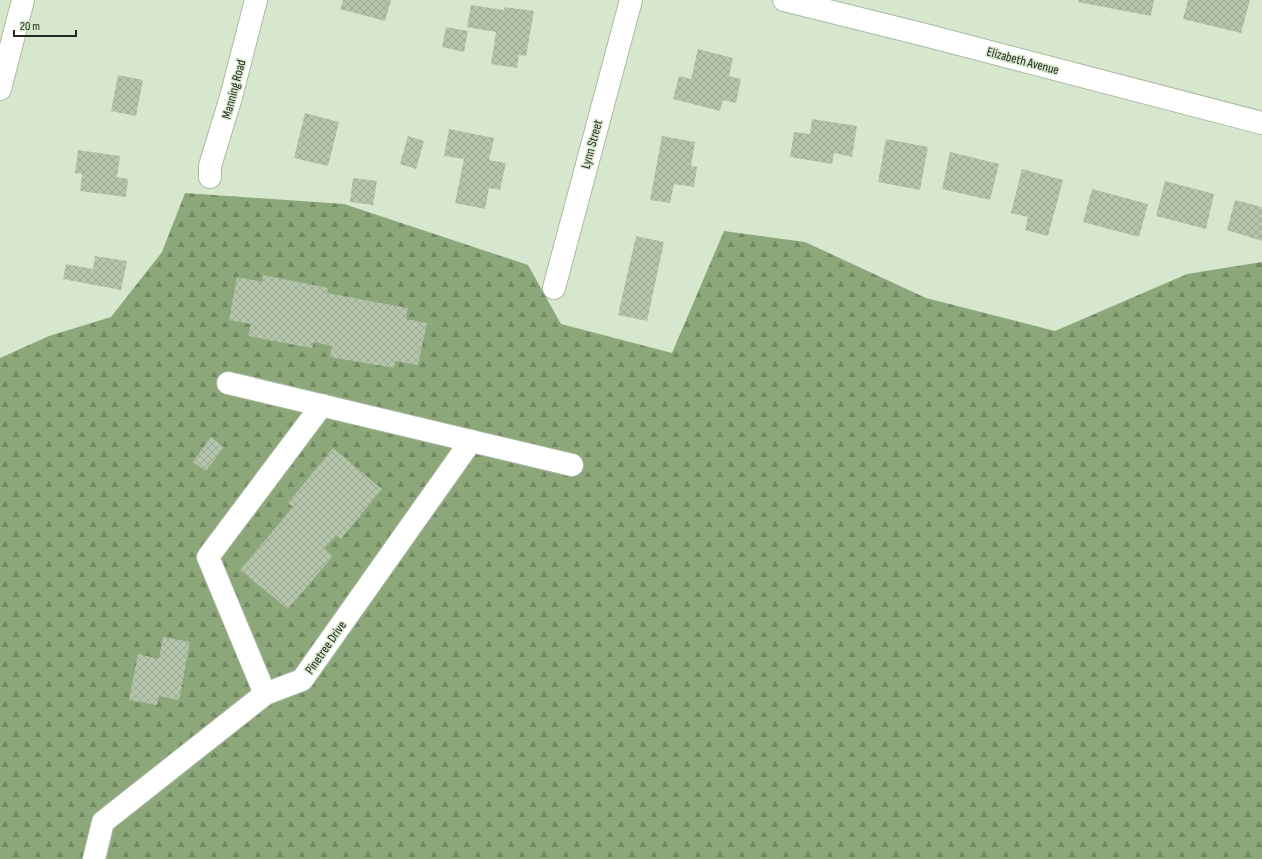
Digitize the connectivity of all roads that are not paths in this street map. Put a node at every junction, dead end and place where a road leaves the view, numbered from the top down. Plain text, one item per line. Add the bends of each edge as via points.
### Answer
1 (22, 0) edge
2 (256, 0) edge
3 (631, 0) edge
4 (784, 0) edge
5 (0, 89) edge
6 (1262, 123) edge
7 (210, 177) dead end
8 (554, 288) dead end
9 (228, 383) dead end
10 (322, 405) junction
11 (471, 441) junction
12 (572, 465) dead end
13 (265, 694) junction
14 (94, 859) edge

1 - 5 street
2 - 7 street, Manning Road via 210,166
3 - 8 street, Lynn Street
4 - 6 street, Elizabeth Avenue
9 - 10 street
10 - 11 street
10 - 13 street via 208,558
11 - 12 street
11 - 13 street, Pinetree Drive via 302,680
13 - 14 street, Pinetree Drive via 103,822

